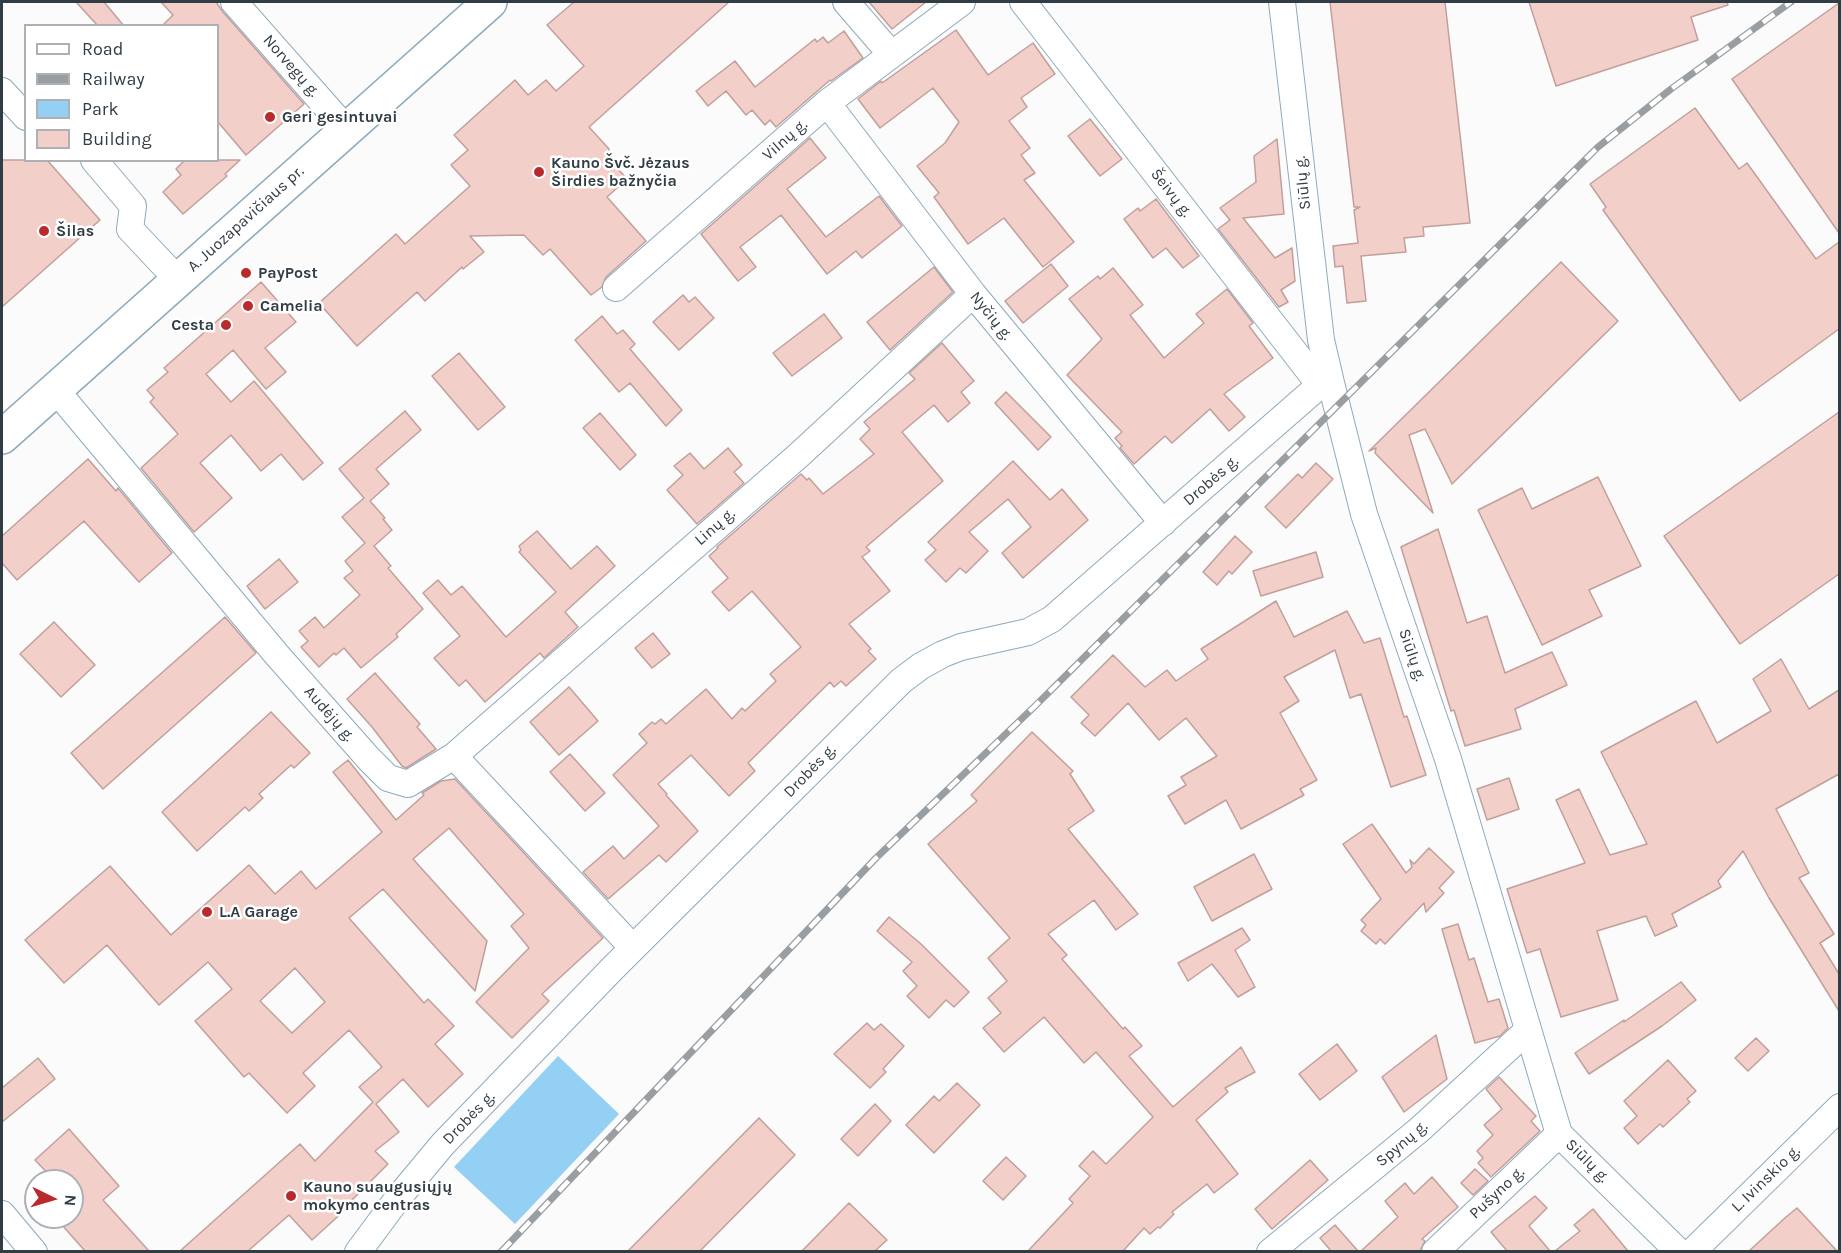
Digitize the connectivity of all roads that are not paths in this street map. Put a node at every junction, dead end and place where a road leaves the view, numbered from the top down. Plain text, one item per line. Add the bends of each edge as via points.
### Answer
1 (234, 2) edge
2 (490, 2) edge
3 (846, 2) edge
4 (962, 2) edge
5 (1023, 2) edge
6 (1282, 2) edge
7 (891, 54) junction
8 (2, 91) edge
9 (827, 103) junction
10 (24, 115) edge
11 (347, 130) junction
12 (95, 162) edge
13 (178, 280) junction
14 (616, 288) dead end
15 (973, 294) junction
16 (1325, 384) junction
17 (55, 389) junction
18 (2, 437) edge
19 (1163, 523) junction
20 (454, 756) junction
21 (633, 948) junction
22 (1528, 1030) junction
23 (1839, 1107) edge
24 (1559, 1134) junction
25 (2, 1214) edge
26 (34, 1251) edge
27 (357, 1251) edge
28 (1270, 1251) edge
29 (1435, 1251) edge
30 (1679, 1251) edge
31 (1692, 1251) edge

1 - 11 street, Norvegų g.
2 - 11 main road, A. Juozapavičiaus pr.
3 - 7 street
4 - 7 street, Vilnų g.
5 - 16 street, Šeivų g.
6 - 16 street, Siūlų g.
7 - 9 street, Vilnų g.
8 - 10 street
9 - 14 street, Vilnų g.
9 - 15 street, Nyčių g.
11 - 13 main road, A. Juozapavičiaus pr.
12 - 13 street via 133,206 130,229
13 - 17 main road, A. Juozapavičiaus pr.
15 - 19 street, Nyčių g.
15 - 20 street, Linų g. via 799,455
16 - 19 street, Drobės g.
16 - 22 street, Siūlų g. via 1364,514 1448,759
17 - 18 main road, A. Juozapavičiaus pr.
17 - 20 street, Audėjų g. via 277,655 388,778 408,784
19 - 21 street, Drobės g. via 1052,619 1028,632 943,654 901,681
20 - 21 street
21 - 27 street, Drobės g. via 443,1144
22 - 24 street, Siūlų g.
22 - 28 street, Spynų g. via 1419,1130
23 - 31 street, L. Ivinskio g.
24 - 29 street, Pušyno g.
24 - 30 street, Siūlų g.
25 - 26 street

